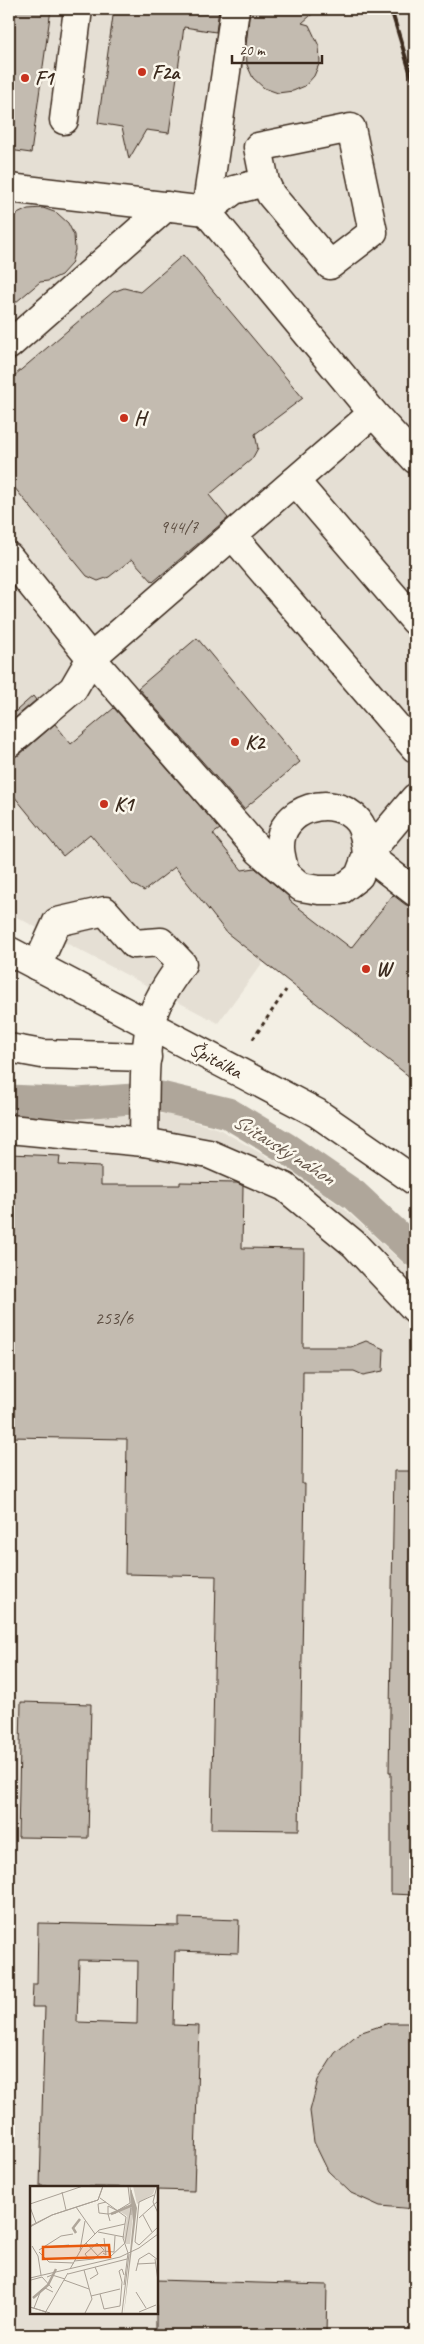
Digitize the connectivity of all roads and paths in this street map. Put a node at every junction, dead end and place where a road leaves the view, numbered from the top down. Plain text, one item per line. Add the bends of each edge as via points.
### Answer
1 (78, 9) edge
2 (235, 9) edge
3 (64, 120) dead end
4 (265, 182) junction
5 (9, 188) edge
6 (167, 206) junction
7 (206, 211) junction
8 (9, 344) edge
9 (373, 413) junction
10 (415, 459) edge
11 (295, 481) junction
12 (232, 535) junction
13 (9, 557) edge
14 (415, 620) edge
15 (91, 658) junction
16 (9, 743) edge
17 (415, 748) edge
18 (415, 798) edge
19 (367, 855) junction
20 (284, 870) junction
21 (415, 892) edge
22 (9, 951) edge
23 (37, 966) junction
24 (286, 990) dead end
25 (150, 1024) junction
26 (254, 1039) dead end
27 (9, 1048) edge
28 (146, 1066) junction
29 (9, 1129) edge
30 (144, 1142) junction
31 (415, 1181) edge
32 (415, 1309) edge

1 - 3 street
2 - 7 street
4 - 4 street via 258,147 350,128 373,232 330,265 271,195
4 - 7 street via 234,190
5 - 6 street
6 - 7 street
6 - 8 street
7 - 9 street
9 - 10 street
9 - 11 street
11 - 12 street
11 - 14 street
12 - 15 street
12 - 17 street
13 - 15 street
15 - 16 street via 73,689
15 - 20 street via 258,851
18 - 19 street
19 - 20 street via 359,876 340,890 301,886
19 - 20 street via 366,840 359,822 345,810 323,805 301,812 286,826 279,846
19 - 21 street
22 - 23 street, Špitálka
23 - 25 street, Špitálka
23 - 25 street via 57,922 105,911 134,944 161,942 182,964 166,986
24 - 26 path
25 - 28 street
25 - 31 street, Špitálka via 317,1113
27 - 28 street
28 - 30 street
29 - 30 street
30 - 32 street via 209,1154 286,1187 354,1244

